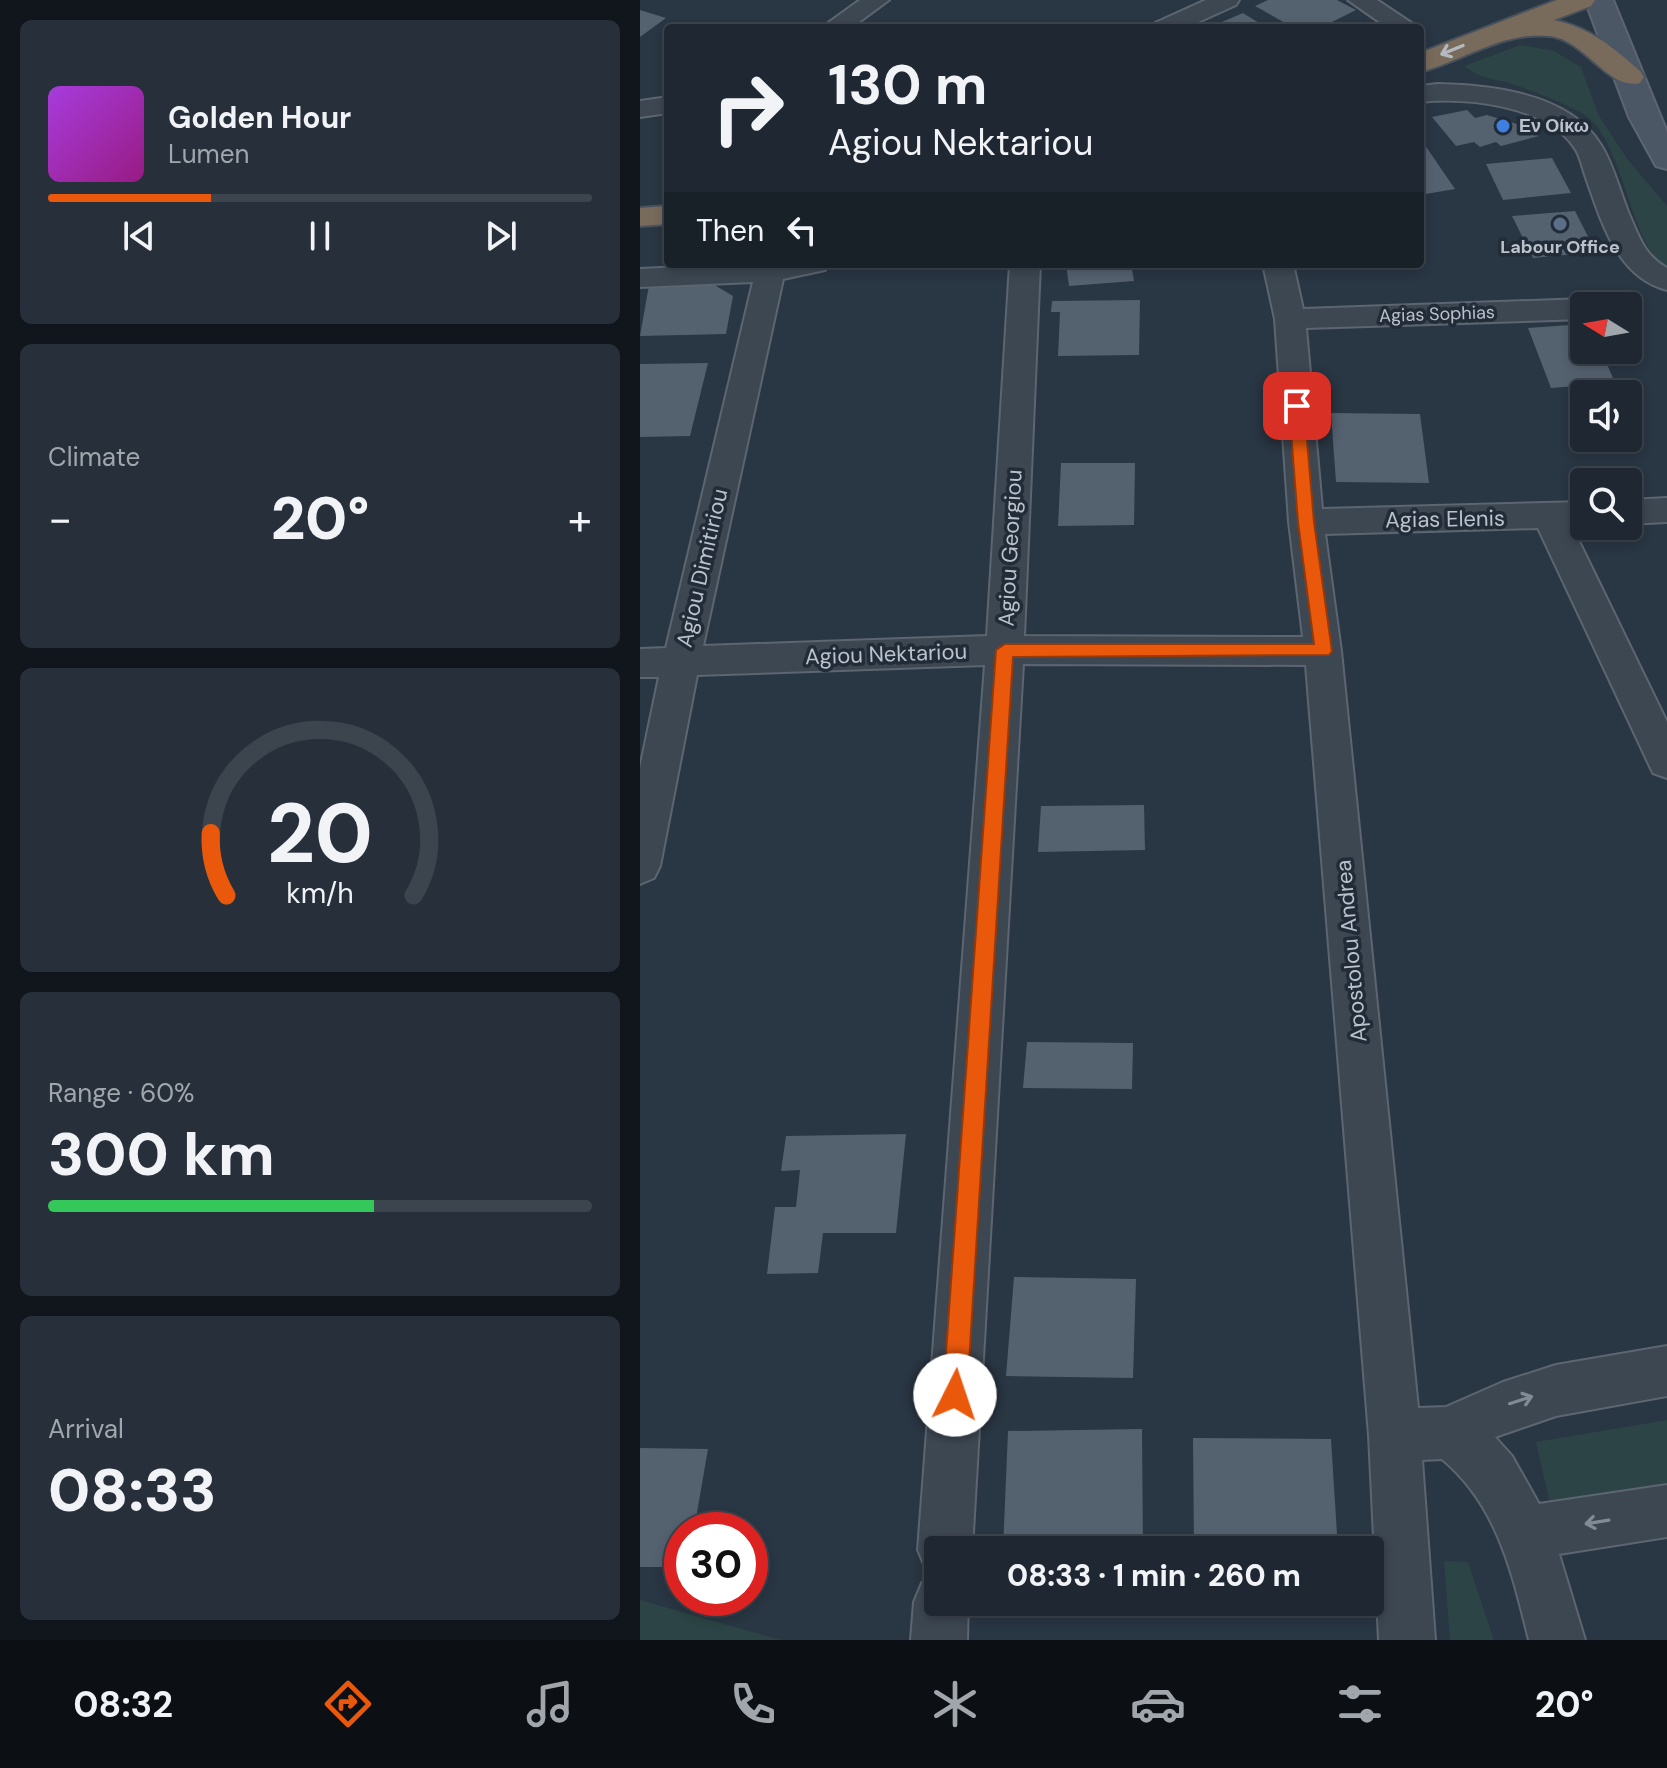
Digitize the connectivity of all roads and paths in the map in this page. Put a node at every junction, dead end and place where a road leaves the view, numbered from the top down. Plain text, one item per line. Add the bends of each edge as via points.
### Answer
1 (877, 0) edge
2 (1227, 0) edge
3 (1360, 0) edge
4 (1581, 0) edge
5 (1599, 0) edge
6 (840, 24) edge
7 (1173, 24) edge
8 (1399, 24) edge
9 (1484, 37) junction
10 (1424, 61) edge
11 (1630, 77) junction
12 (1424, 94) edge
13 (664, 106) edge
14 (640, 109) edge
15 (1665, 153) edge
16 (664, 215) edge
17 (640, 217) edge
18 (664, 245) edge
19 (640, 246) edge
20 (792, 268) edge
21 (1025, 268) edge
22 (1279, 268) edge
23 (770, 272) junction
24 (640, 278) edge
25 (1667, 281) edge
26 (1570, 309) edge
27 (1290, 319) junction
28 (1667, 510) edge
29 (1642, 511) edge
30 (1567, 515) edge
31 (1306, 522) junction
32 (1005, 650) junction
33 (1323, 651) junction
34 (681, 661) junction
35 (640, 663) edge
36 (1667, 762) edge
37 (640, 866) edge
38 (1667, 1371) edge
39 (1451, 1433) junction
40 (1395, 1435) junction
41 (1667, 1511) edge
42 (1527, 1532) junction
43 (946, 1536) edge
44 (940, 1616) edge
45 (939, 1640) edge
46 (1407, 1640) edge
47 (1557, 1640) edge

1 - 6 street
2 - 7 street
3 - 8 street
4 - 9 highway
5 - 11 main road
9 -> 10 highway
9 - 11 highway via 1535,26 1563,30 1591,42
11 - 15 main road
12 - 25 street via 1452,90 1507,99 1567,125 1588,145 1634,257
13 - 14 street
16 - 17 highway
18 - 19 highway
20 - 23 street
21 - 32 street, Agiou Georgiou
22 - 27 street, Apostolou Andrea
23 - 24 street
23 - 34 street, Agiou Dimitiriou
26 - 27 street, Agias Sophias
27 - 31 street, Apostolou Andrea
28 - 29 street
30 - 31 street, Agias Elenis
30 - 36 street
31 - 33 street, Apostolou Andrea
32 - 33 street, Agiou Nektariou
32 - 34 street, Agiou Nektariou
32 - 43 street, Agiou Georgiou
33 - 40 street, Apostolou Andrea
34 - 35 street, Agiou Nektariou
34 - 37 street, Agiou Dimitiriou
39 -> 38 street via 1486,1412 1562,1387
39 - 40 street
39 - 42 street via 1485,1462
40 - 46 street, Apostolou Andrea
41 -> 42 street
42 - 47 street
44 - 45 street

